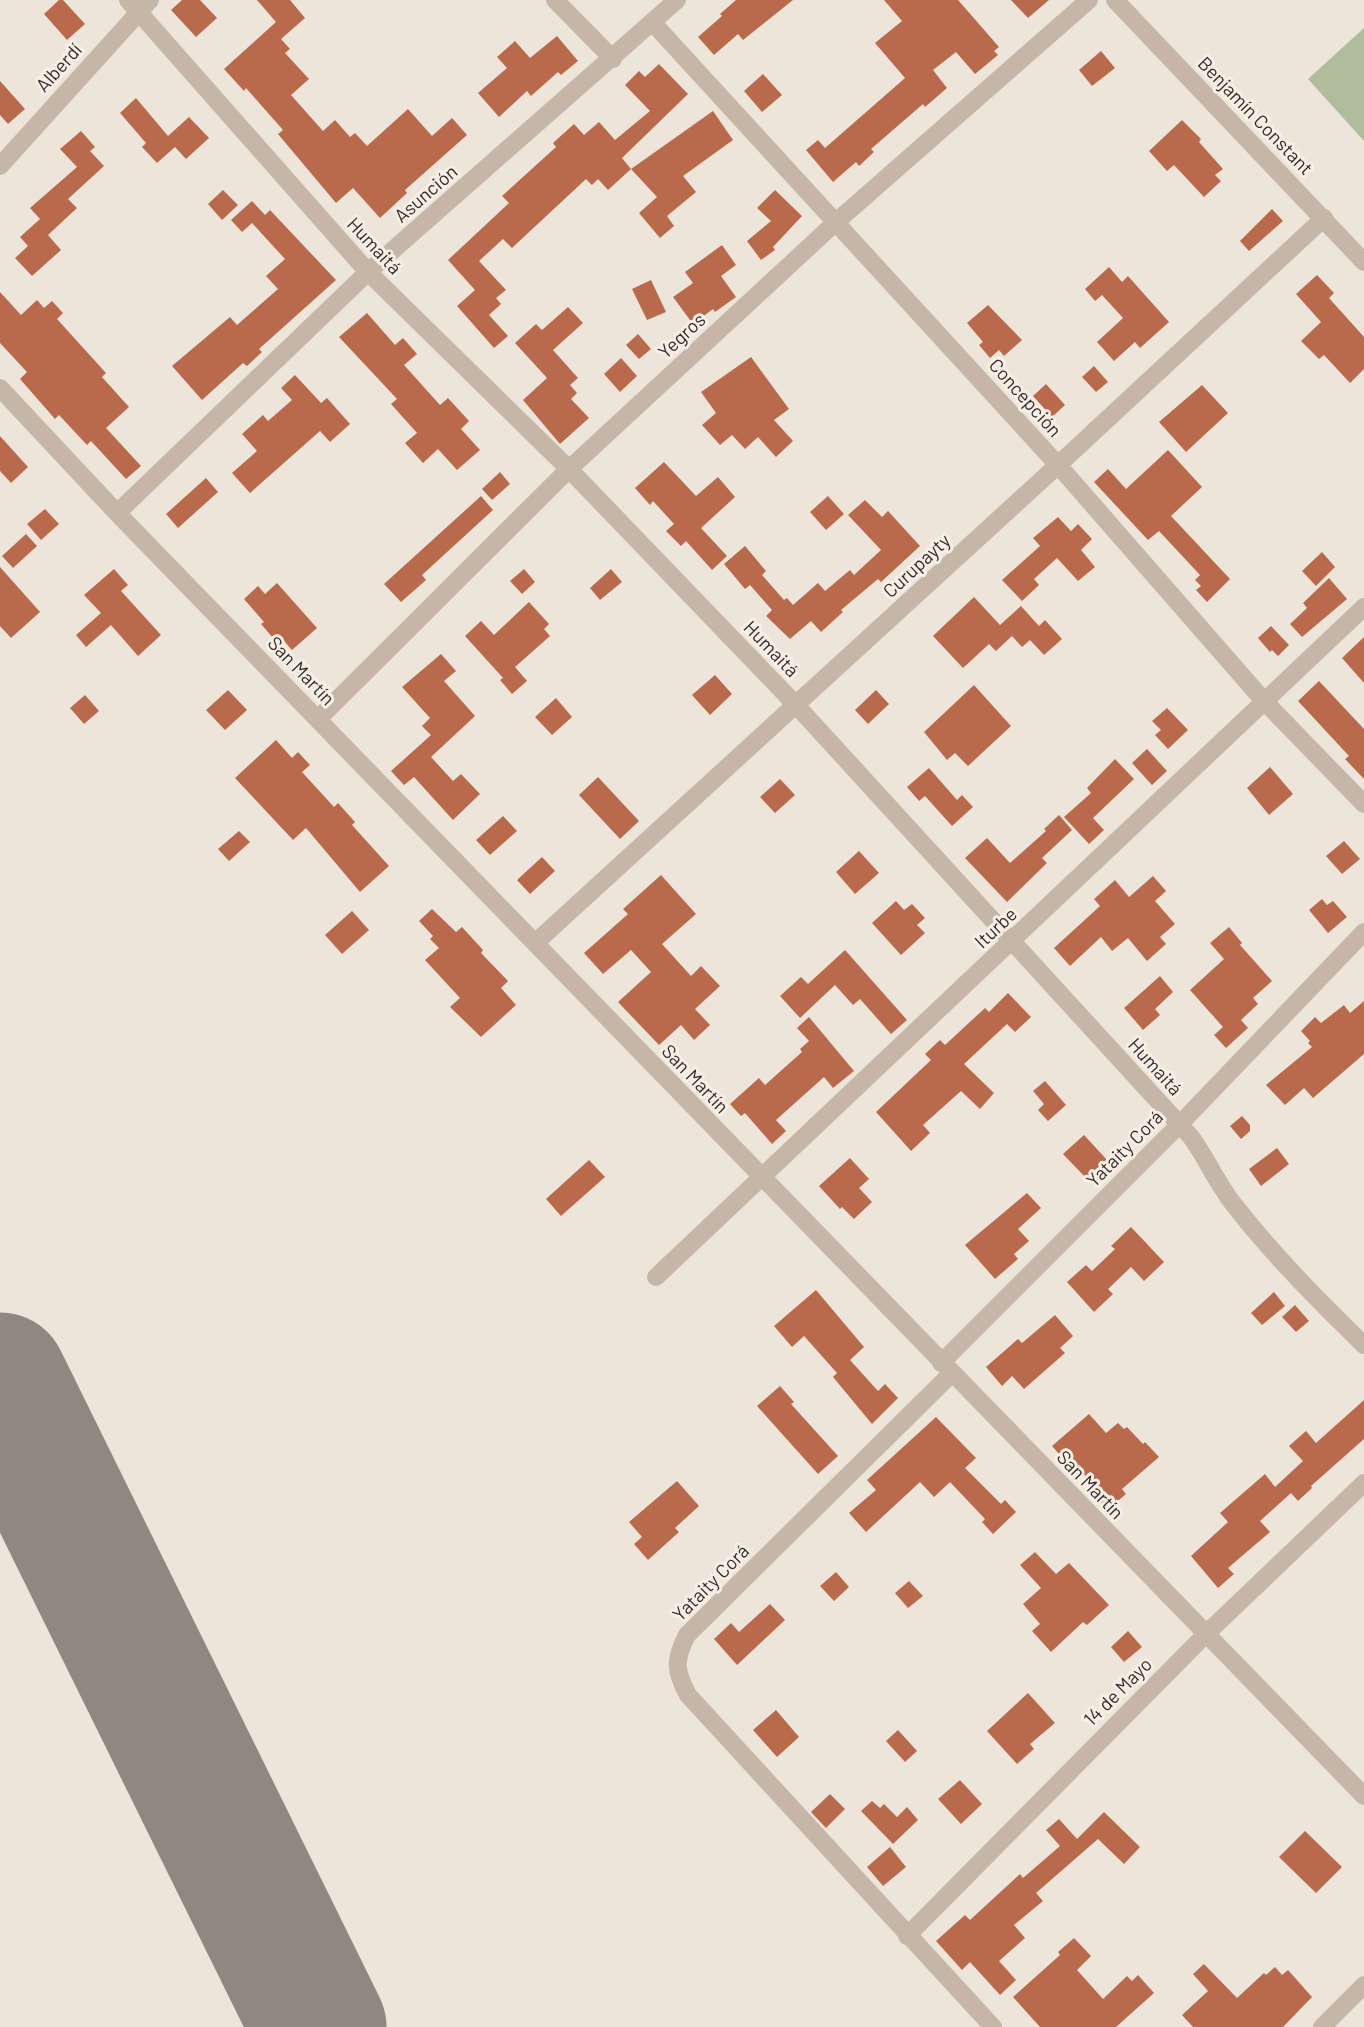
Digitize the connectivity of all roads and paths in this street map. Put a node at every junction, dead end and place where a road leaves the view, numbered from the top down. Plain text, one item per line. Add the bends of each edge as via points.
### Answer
1 (555, 0) edge
2 (677, 0) edge
3 (1089, 0) edge
4 (1115, 0) edge
5 (139, 4) edge
6 (653, 23) junction
7 (613, 59) junction
8 (0, 166) edge
9 (1324, 218) junction
10 (836, 222) junction
11 (1364, 262) edge
12 (368, 272) junction
13 (0, 388) edge
14 (1058, 465) junction
15 (569, 469) junction
16 (117, 513) junction
17 (1364, 607) edge
18 (1264, 701) junction
19 (796, 705) junction
20 (318, 719) junction
21 (1364, 804) edge
22 (1364, 932) edge
23 (1013, 942) junction
24 (535, 943) junction
25 (1179, 1125) junction
26 (761, 1177) junction
27 (656, 1277) dead end
28 (1364, 1345) edge
29 (946, 1368) junction
30 (1364, 1483) edge
31 (1206, 1634) junction
32 (1364, 1796) edge
33 (908, 1936) junction
34 (1364, 1985) edge
35 (993, 2027) edge
36 (1322, 2027) edge

1 - 7 street
2 - 6 street, Asunción
3 - 10 street, Yegros
4 - 9 street, Benjamín Constant
5 - 8 street, Alberdí
5 - 12 street, Humaitá
6 - 7 street, Asunción
6 - 10 street, Concepción
7 - 12 street, Asunción
9 - 11 street, Benjamín Constant
9 - 14 street, Curupayty
10 - 14 street, Concepción
10 - 15 street, Yegros
12 - 15 street, Humaitá
12 - 16 street, Asunción
13 - 16 street, San Martín
14 - 18 street, Concepción
14 - 19 street, Curupayty
15 - 19 street, Humaitá
15 - 20 street, Yegros
16 - 20 street, San Martín
17 - 18 street, Iturbe
18 - 21 street, Concepción
18 - 23 street, Iturbe
19 - 23 street, Humaitá
19 - 24 street, Curupayty
20 - 24 street, San Martín
22 - 25 street, Yataity Corá
23 - 25 street, Humaitá
23 - 26 street, Iturbe
24 - 26 street, San Martín
25 - 28 street, Humaitá via 1205,1156 1233,1203 1288,1269
25 - 29 street, Yataity Corá
26 - 27 street, Iturbe
26 - 29 street, San Martín
29 - 31 street, San Martín
29 - 33 street, Yataity Corá via 687,1635 677,1662 688,1695
30 - 31 street, 14 de Mayo
31 - 32 street, San Martín
31 - 33 street, 14 de Mayo
33 - 35 street, Yataity Corá
34 - 36 street

